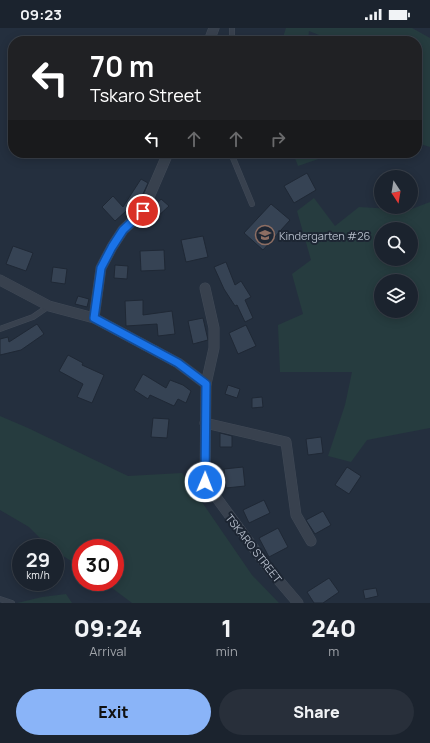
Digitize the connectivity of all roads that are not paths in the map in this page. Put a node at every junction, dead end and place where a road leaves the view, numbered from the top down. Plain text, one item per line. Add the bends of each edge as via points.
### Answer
1 (166, 158) edge
2 (233, 158) edge
3 (252, 204) dead end
4 (0, 280) edge
5 (205, 288) dead end
6 (49, 306) junction
7 (94, 318) junction
8 (0, 329) edge
9 (206, 384) junction
10 (205, 423) junction
11 (311, 541) dead end
12 (0, 599) edge
13 (12, 603) edge
14 (298, 603) edge

1 - 7 street via 143,211 123,230 101,268
2 - 3 lane
4 - 6 street
5 - 9 street, TSKARO STREET via 214,328 214,348
6 - 7 street
6 - 8 lane via 33,317
7 - 9 street via 178,363
9 - 10 street, TSKARO STREET
10 - 11 street via 286,442 296,515
10 - 14 street, TSKARO STREET via 205,482 269,569
12 - 13 lane

